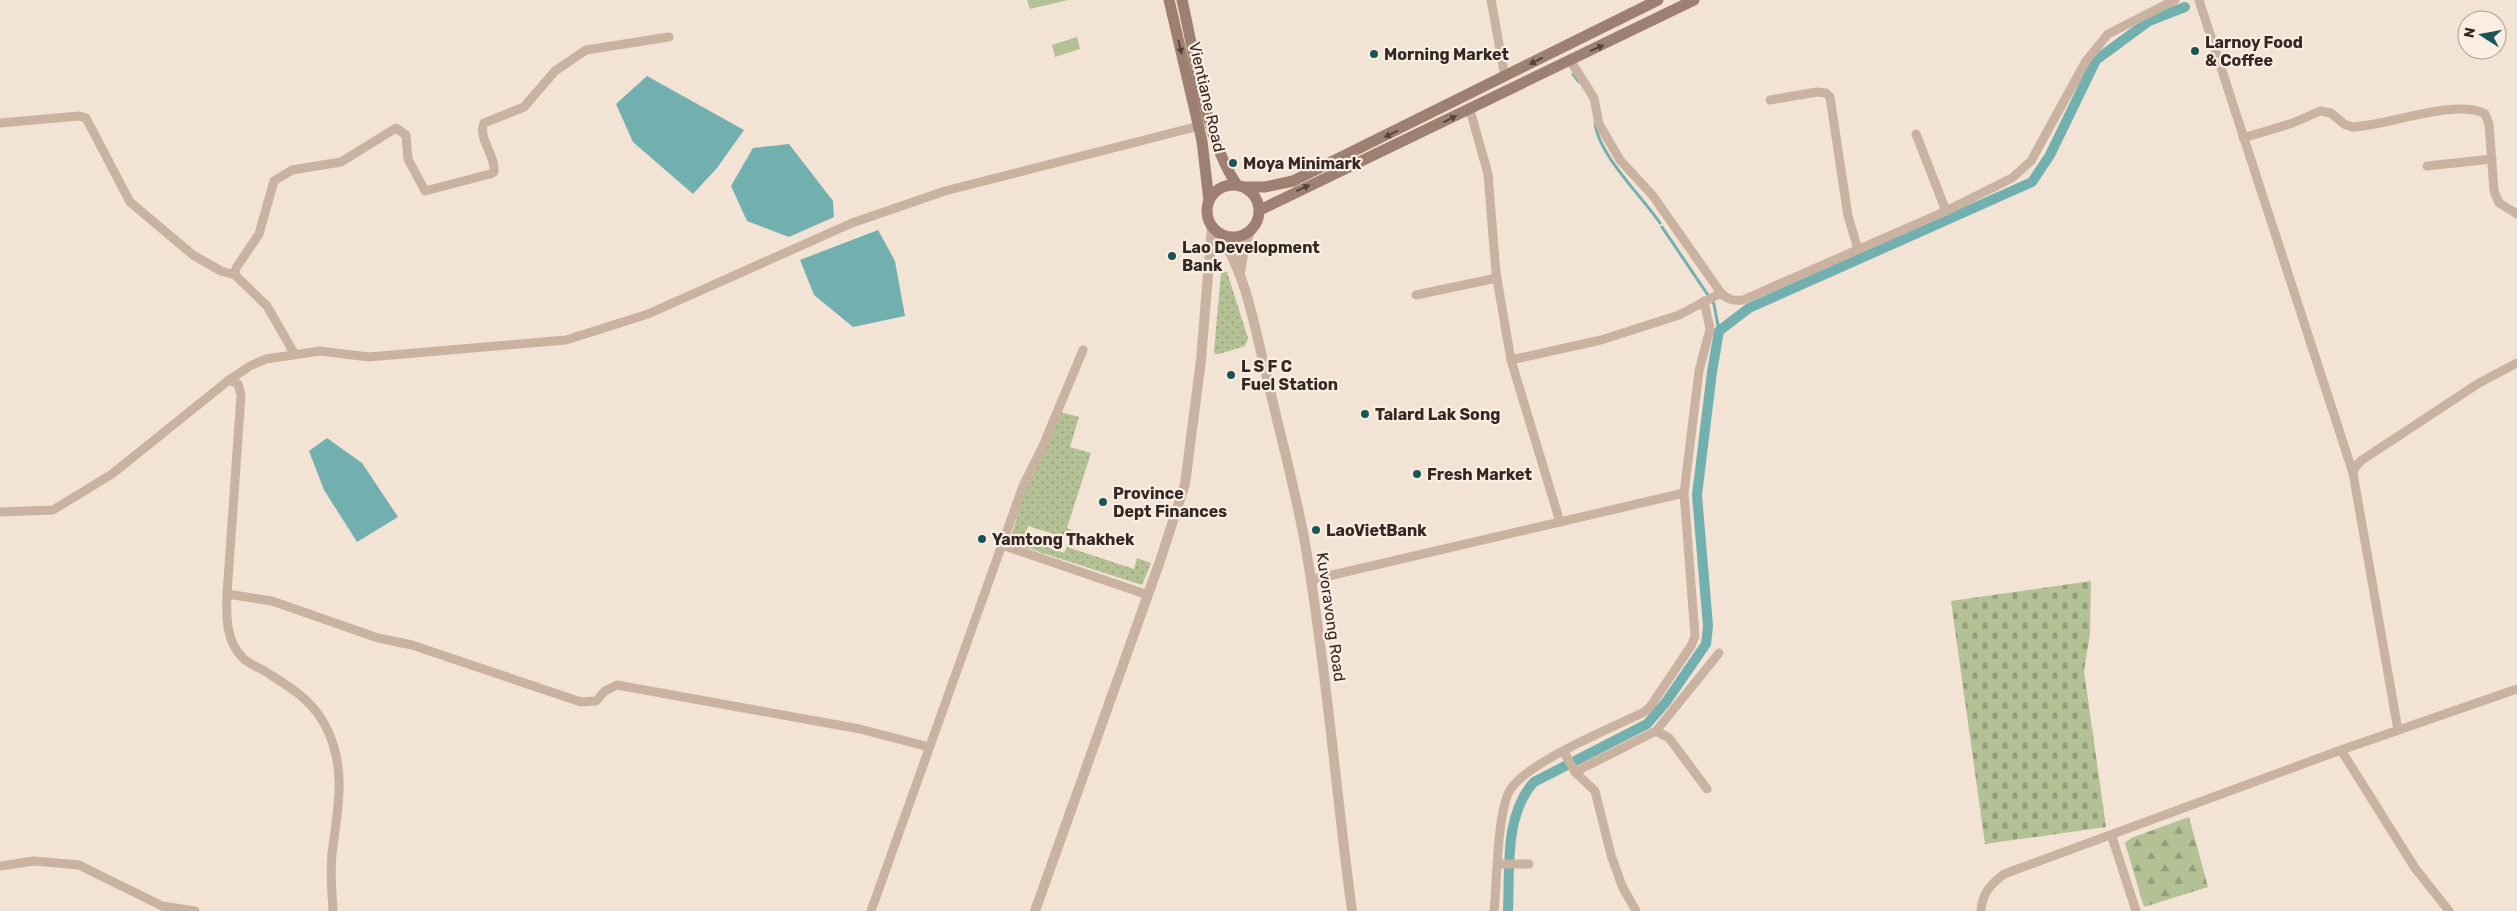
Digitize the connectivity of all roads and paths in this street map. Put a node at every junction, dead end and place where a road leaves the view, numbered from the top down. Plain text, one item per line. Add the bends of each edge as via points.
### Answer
1 (1169, 0) edge
2 (1182, 0) edge
3 (1491, 0) edge
4 (1658, 0) edge
5 (1694, 0) edge
6 (2176, 0) edge
7 (2199, 0) edge
8 (669, 37) dead end
9 (1570, 60) junction
10 (1505, 77) junction
11 (1770, 100) dead end
12 (1470, 110) junction
13 (0, 123) edge
14 (1198, 126) junction
15 (1916, 134) dead end
16 (2243, 138) junction
17 (2492, 159) junction
18 (2427, 166) dead end
19 (1241, 186) junction
20 (1209, 201) junction
21 (1260, 210) junction
22 (1946, 211) junction
23 (2517, 214) edge
24 (1216, 230) junction
25 (1251, 230) junction
26 (1858, 249) junction
27 (1240, 273) junction
28 (235, 275) junction
29 (1497, 278) junction
30 (1721, 293) junction
31 (1416, 295) dead end
32 (1704, 301) junction
33 (1083, 350) dead end
34 (294, 353) junction
35 (1511, 360) junction
36 (2517, 362) edge
37 (229, 380) junction
38 (2354, 473) junction
39 (1684, 493) junction
40 (0, 512) edge
41 (1560, 522) junction
42 (1002, 545) junction
43 (1311, 580) junction
44 (226, 594) junction
45 (1148, 595) junction
46 (1719, 653) dead end
47 (2517, 689) edge
48 (2398, 730) junction
49 (1656, 732) junction
50 (929, 746) junction
51 (2341, 750) junction
52 (1564, 752) junction
53 (1575, 772) junction
54 (1706, 789) dead end
55 (2112, 836) junction
56 (1498, 864) junction
57 (1529, 864) dead end
58 (0, 866) edge
59 (195, 911) edge
60 (333, 911) edge
61 (871, 911) edge
62 (1035, 911) edge
63 (1352, 911) edge
64 (1494, 911) edge
65 (1636, 911) edge
66 (1981, 911) edge
67 (2136, 911) edge
68 (2449, 911) edge

1 -> 14 main road, Vientiane Road
2 - 19 main road via 1212,132 1221,157
3 - 10 street
4 -> 10 main road
9 -> 5 main road
6 - 22 street via 2108,34 2086,61 2062,108 2024,168 2012,178
7 - 16 street
8 - 28 street via 586,50 555,71 524,107 484,123 482,130 495,165 494,172 490,174 425,191 408,158 407,138 396,128 341,162 284,173 270,188 259,234 236,268
9 - 12 main road
9 - 30 street via 1594,98 1599,124 1620,160 1654,196
10 -> 19 main road via 1293,181 1265,188
11 - 26 street via 1818,92 1830,97 1848,216
21 -> 12 main road
12 - 29 street via 1488,174
13 - 28 street via 86,118 130,202 193,255
14 - 20 main road, Vientiane Road
14 - 34 street via 945,191 852,223 648,314 566,340 370,357 320,351
15 - 22 street
16 - 17 street via 2320,111 2331,113 2352,128 2457,109 2476,109 2485,114 2489,124
16 - 38 street
17 - 18 street
17 - 23 street via 2494,191 2499,203
19 - 20 main road via 1220,188
19 - 21 main road via 1255,196
20 - 24 main road via 1207,210
21 - 25 main road
22 - 26 street
24 - 25 main road via 1232,238
24 - 27 street
24 - 45 street via 1185,484
25 - 27 street
26 - 30 street via 1743,300 1731,300
27 - 43 street, Kuvoravong Road
28 - 34 street via 267,306
29 - 31 street
29 - 35 street
30 - 32 street
32 - 35 street via 1679,315 1601,340
32 - 39 street via 1710,329 1699,371
33 - 42 street via 1023,486
34 - 37 street via 258,362
35 - 41 street
36 - 38 street via 2479,383 2362,460
37 - 40 street via 112,474 53,510
37 - 44 street via 238,384 241,396
38 - 48 street
39 - 41 street
39 - 52 street via 1696,626 1691,646 1650,707
41 - 43 street
42 - 45 street
42 - 50 street
43 - 63 street, Kuvoravong Road
44 - 50 street via 285,606 581,702 596,701 617,685 860,729
44 - 60 street via 229,633 244,659 304,696 329,732 341,794 332,855
45 - 62 street
46 - 49 street
47 - 48 street
48 - 51 street
49 - 53 street
49 - 54 street via 1669,738
50 - 61 street
51 - 55 street
51 - 68 street via 2414,868
52 - 53 street
52 - 56 street via 1523,775 1509,791 1500,825
53 - 65 street via 1595,790 1611,855 1622,886
55 - 66 street via 2004,874 1987,890
55 - 67 street
56 - 57 street
56 - 64 street
58 - 59 street via 34,861 79,865 162,906

